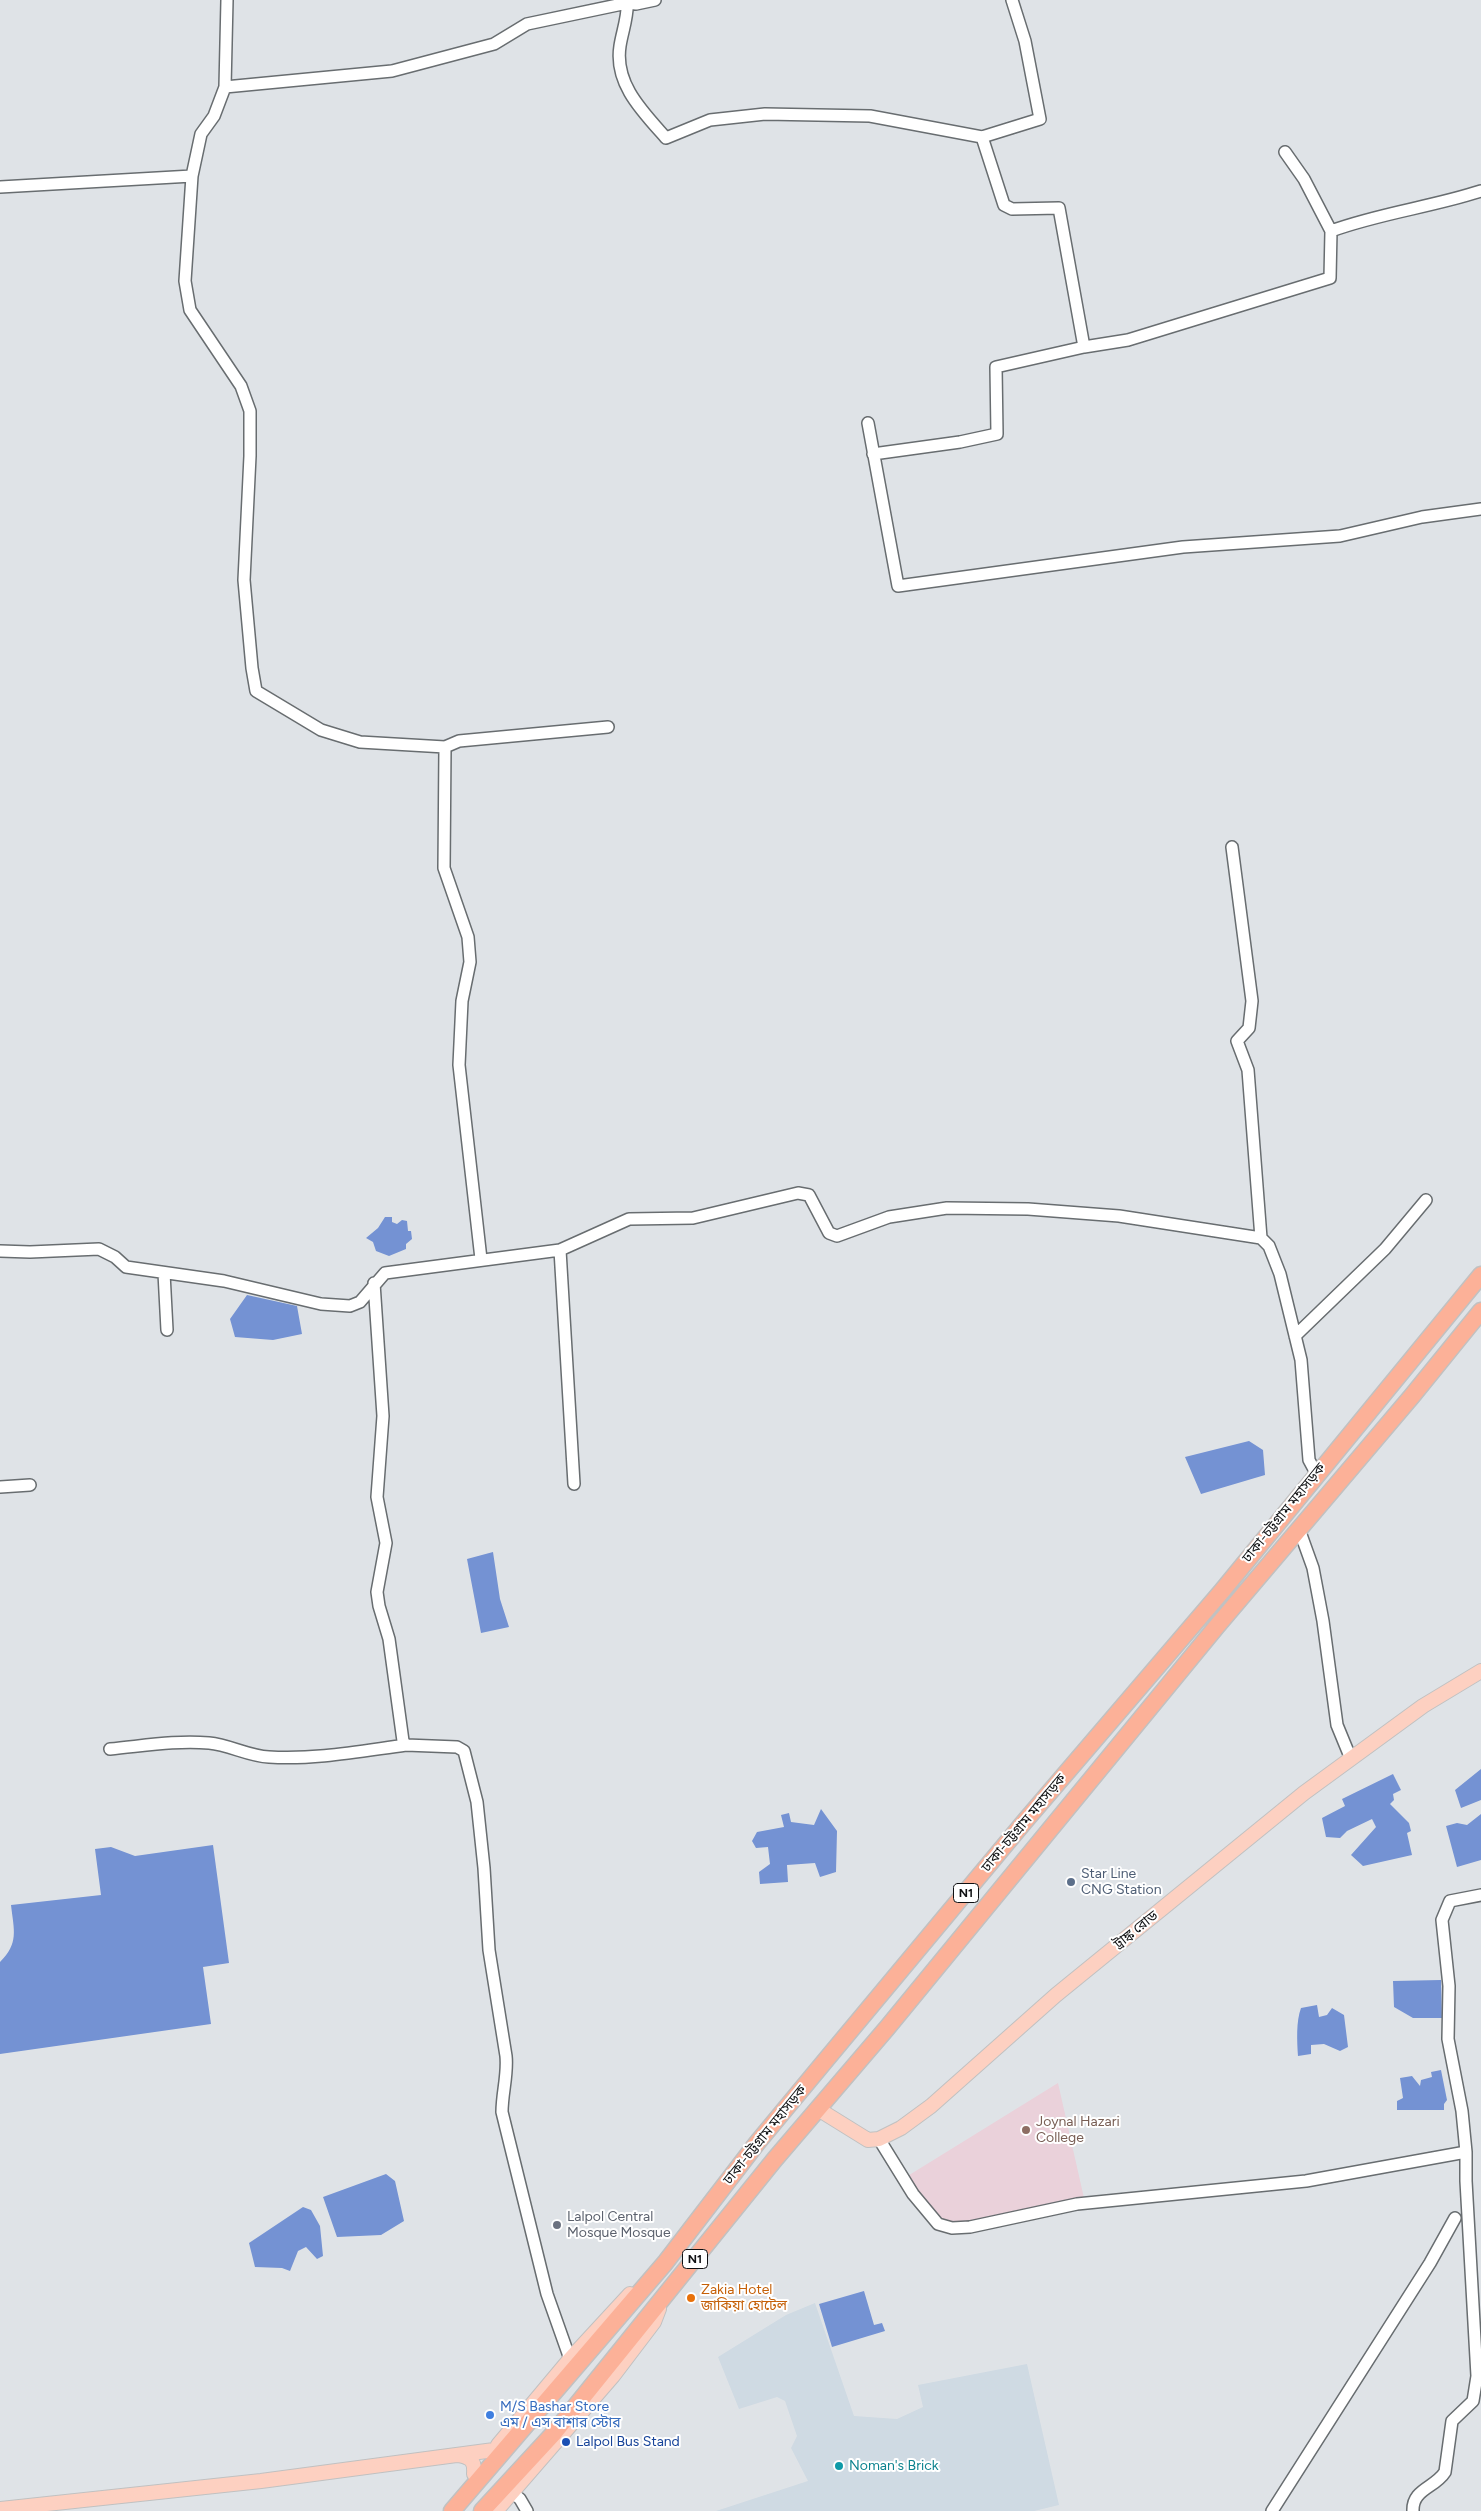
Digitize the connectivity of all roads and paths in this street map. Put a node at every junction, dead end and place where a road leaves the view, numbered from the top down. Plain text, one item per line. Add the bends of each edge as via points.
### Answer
1 (227, 0) edge
2 (655, 0) edge
3 (1012, 0) edge
4 (627, 1) edge
5 (225, 87) junction
6 (982, 137) junction
7 (1285, 152) dead end
8 (192, 176) junction
9 (0, 187) edge
10 (1481, 191) edge
11 (1331, 231) junction
12 (1084, 347) junction
13 (868, 423) dead end
14 (873, 454) junction
15 (1481, 509) edge
16 (608, 727) dead end
17 (445, 747) junction
18 (1232, 847) dead end
19 (1426, 1200) dead end
20 (1261, 1238) junction
21 (560, 1250) junction
22 (0, 1251) edge
23 (481, 1260) junction
24 (164, 1273) junction
25 (1481, 1275) edge
26 (374, 1284) junction
27 (1481, 1310) edge
28 (167, 1330) dead end
29 (1295, 1336) junction
30 (1316, 1473) junction
31 (574, 1484) dead end
32 (30, 1485) dead end
33 (0, 1487) edge
34 (1300, 1529) junction
35 (1481, 1671) edge
36 (406, 1745) junction
37 (110, 1749) dead end
38 (1351, 1759) junction
39 (1481, 1895) edge
40 (913, 1957) junction
41 (933, 1972) junction
42 (888, 1986) junction
43 (906, 2004) junction
44 (818, 2109) junction
45 (879, 2139) junction
46 (757, 2143) junction
47 (1466, 2152) junction
48 (775, 2159) junction
49 (1455, 2218) dead end
50 (649, 2281) junction
51 (662, 2299) junction
52 (570, 2359) junction
53 (494, 2450) junction
54 (458, 2455) junction
55 (474, 2474) junction
56 (513, 2492) junction
57 (0, 2509) edge
58 (445, 2511) edge
59 (452, 2511) edge
60 (482, 2511) edge
61 (496, 2511) edge
62 (527, 2511) edge
63 (1272, 2511) edge
64 (1413, 2511) edge

1 - 5 street
2 - 4 street via 636,4
3 - 6 street via 1025,42 1040,120
4 - 5 street via 527,24 494,44 392,71
4 - 6 street via 619,50 620,71 634,102 666,138 710,120 765,114 870,116
5 - 8 street via 214,116 201,134
6 - 12 street via 1004,205 1012,209 1059,208
7 - 11 street
8 - 9 street
8 - 17 street via 185,282 190,310 241,386 250,411 244,580 256,690 321,730 360,742
10 - 11 street via 1442,204 1353,223
11 - 12 street via 1330,278 1128,340
12 - 14 street via 996,367 997,434
13 - 14 street
14 - 15 street via 898,586 1183,547 1340,536 1422,517
16 - 17 street via 459,741
17 - 23 street via 444,868 468,937 470,962 462,1001 459,1065
18 - 20 street via 1252,1001 1249,1028 1237,1042 1248,1070
19 - 29 street via 1385,1249
20 - 21 street via 1119,1216 1028,1209 947,1208 889,1217 837,1236 829,1233 809,1195 798,1193 693,1218 629,1219
20 - 29 street via 1270,1246 1280,1274
21 - 23 street
21 - 31 street
22 - 24 street via 100,1250 115,1256 126,1267
23 - 26 street via 385,1273
24 - 26 street via 224,1281 331,1305 350,1306 360,1302
24 - 28 street
25 - 30 highway, ঢাকা-চট্টগ্রাম মহাসড়ক / N1
26 - 36 street via 383,1416 377,1497 386,1543 377,1592 389,1639
27 - 34 highway, ঢাকা-চট্টগ্রাম মহাসড়ক / N1
29 - 30 street via 1309,1460
30 - 40 highway, ঢাকা-চট্টগ্রাম মহাসড়ক / N1 via 1222,1591
32 - 33 street
34 - 38 street via 1313,1568 1322,1612 1337,1725
34 - 41 highway, ঢাকা-চট্টগ্রাম মহাসড়ক / N1
35 - 38 main road, ট্রাঙ্ক রোড via 1423,1706
36 - 37 street via 332,1755 269,1757 251,1755 222,1745 191,1742
36 - 52 street via 456,1747 464,1751 477,1802 489,1950 506,2056 502,2112 547,2294
38 - 45 main road, ট্রাঙ্ক রোড via 1304,1793 1056,1995 931,2106 901,2128
39 - 47 street via 1450,1901 1442,1920 1449,1986 1448,2039
40 - 41 highway via 912,1966 917,1973
40 - 42 highway, ঢাকা-চট্টগ্রাম মহাসড়ক / N1
41 - 43 highway, ঢাকা-চট্টগ্রাম মহাসড়ক / N1
42 - 43 highway via 895,1983 906,1986 909,1993
42 - 46 highway, ঢাকা-চট্টগ্রাম মহাসড়ক / N1
43 - 44 highway, ঢাকা-চট্টগ্রাম মহাসড়ক / N1
44 - 45 main road via 868,2140
44 - 48 highway, ঢাকা-চট্টগ্রাম মহাসড়ক / N1
45 - 47 street via 913,2194 938,2224 952,2228 1077,2204 1306,2181
46 - 48 highway
46 - 50 highway, ঢাকা-চট্টগ্রাম মহাসড়ক / N1
47 - 64 street via 1477,2376 1473,2401 1452,2421 1442,2477 1419,2492
48 - 51 highway, ঢাকা-চট্টগ্রাম মহাসড়ক / N1
49 - 63 street
50 - 52 main road via 628,2294
50 - 59 highway, ঢাকা-চট্টগ্রাম মহাসড়ক / N1
51 - 56 main road via 654,2322 613,2376
51 - 60 highway, ঢাকা-চট্টগ্রাম মহাসড়ক / N1 via 554,2433
52 - 53 main road
53 - 54 main road
53 - 55 main road
54 - 55 main road via 473,2462
54 - 57 main road via 261,2481
55 - 58 main road
56 - 61 main road
56 - 62 street

